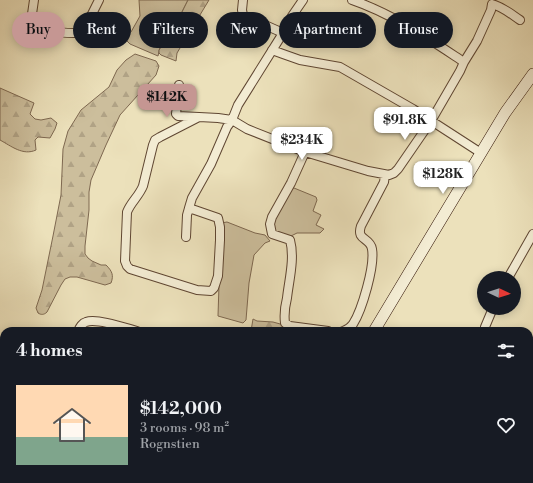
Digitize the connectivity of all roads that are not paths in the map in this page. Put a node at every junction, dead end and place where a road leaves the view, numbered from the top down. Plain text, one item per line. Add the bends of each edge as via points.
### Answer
1 (34, 0) edge
2 (99, 0) edge
3 (243, 0) edge
4 (303, 0) edge
5 (352, 0) edge
6 (491, 2) edge
7 (295, 12) edge
8 (520, 20) dead end
9 (279, 31) edge
10 (279, 39) edge
11 (272, 50) junction
12 (464, 62) junction
13 (533, 74) edge
14 (179, 85) dead end
15 (199, 117) junction
16 (232, 120) junction
17 (431, 121) junction
18 (306, 152) junction
19 (481, 153) junction
20 (385, 175) junction
21 (189, 208) junction
22 (533, 234) edge
23 (186, 237) dead end
24 (512, 271) edge
25 (490, 315) edge
26 (80, 327) edge
27 (122, 327) edge
28 (298, 327) edge
29 (351, 327) edge
30 (376, 327) edge
31 (485, 327) dead end

1 - 2 street via 32,14 38,24 59,33 76,33 88,22
3 - 9 street via 243,15
4 - 7 street
5 - 12 street via 379,10
6 - 8 street
6 - 12 street via 491,10
10 - 11 street
11 - 16 street via 238,105
11 - 17 street via 300,60 340,67
12 - 17 street
13 - 19 main road
14 - 15 street via 176,114
15 - 16 street
15 - 21 street via 155,140 144,186 127,212 125,261 130,269 138,272 196,290 210,291 214,288 218,276 218,218
16 - 18 street
16 - 21 street via 226,127
17 - 19 street
17 - 20 street via 398,169
18 - 20 street
18 - 28 street via 270,224 272,234 290,240 291,274 284,318 285,323
19 - 30 main road
20 - 29 street via 384,182 359,231 360,236 372,248 371,270 357,317
21 - 23 street
22 - 24 street
25 - 31 street
26 - 27 street via 85,322 104,322

